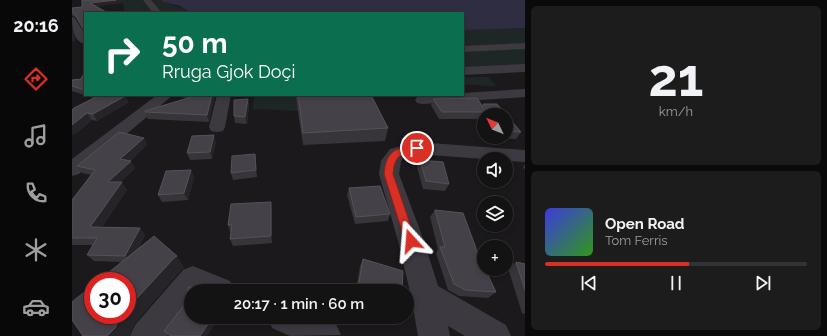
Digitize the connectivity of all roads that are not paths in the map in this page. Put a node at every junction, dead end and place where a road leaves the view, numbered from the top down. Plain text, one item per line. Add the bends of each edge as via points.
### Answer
1 (147, 0) edge
2 (157, 12) edge
3 (73, 26) edge
4 (84, 40) edge
5 (525, 46) edge
6 (464, 49) edge
7 (525, 68) edge
8 (464, 71) edge
9 (525, 93) edge
10 (165, 96) edge
11 (224, 96) edge
12 (422, 100) dead end
13 (217, 127) dead end
14 (525, 156) edge
15 (72, 169) edge
16 (190, 284) edge
17 (203, 284) edge
18 (184, 291) edge
19 (426, 296) junction
20 (299, 324) edge
21 (325, 335) dead end
22 (146, 336) edge
23 (434, 336) edge
24 (495, 336) edge

1 - 2 street
3 - 4 street
5 - 6 street
7 - 8 street
9 - 12 street
10 - 15 street
11 - 13 street
14 - 19 street via 417,148 402,150 394,155 389,164 389,174
16 - 17 street via 193,280
18 - 22 street
19 - 23 street
19 - 24 street
20 - 21 street

